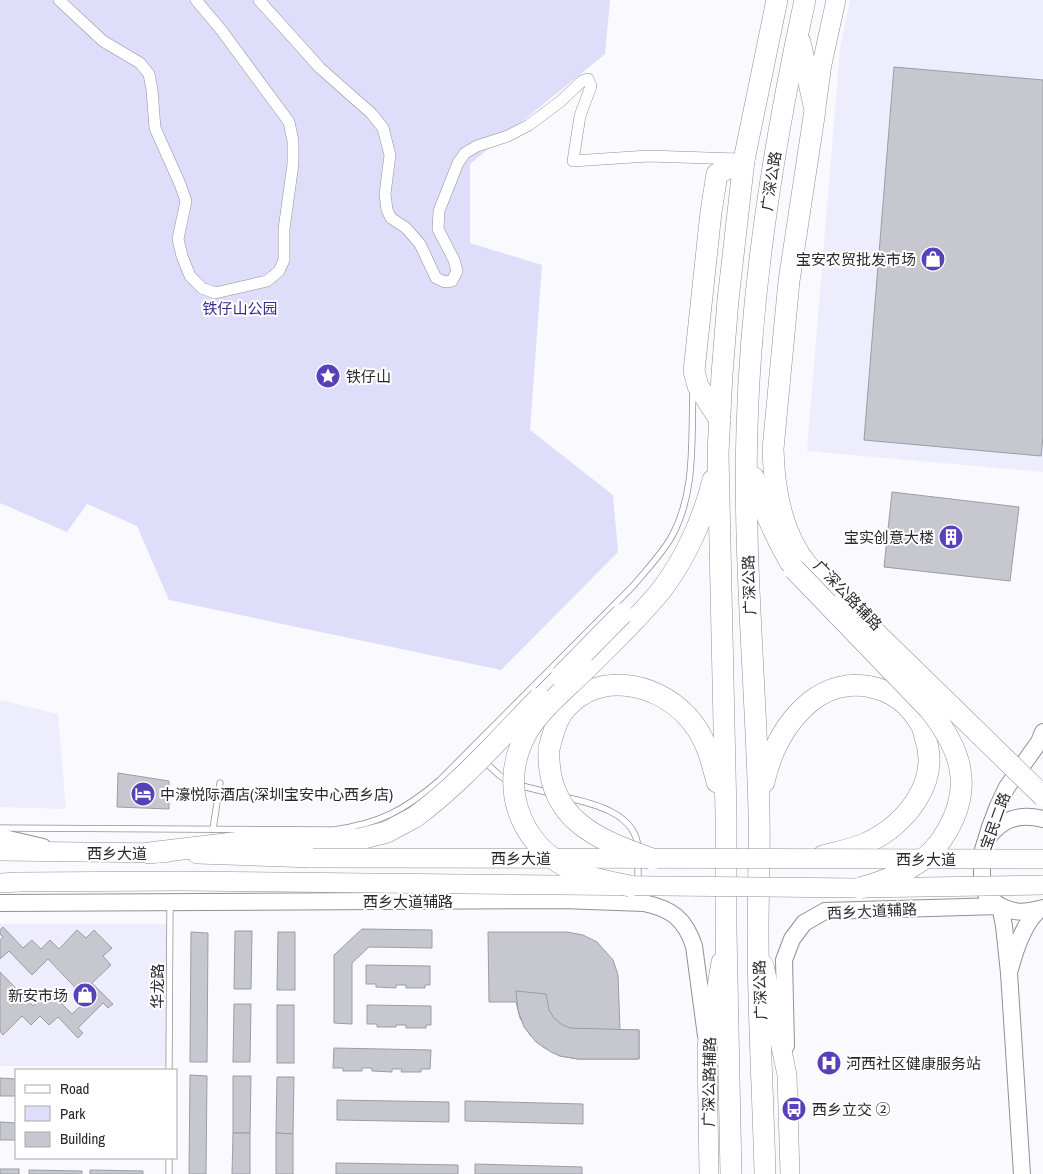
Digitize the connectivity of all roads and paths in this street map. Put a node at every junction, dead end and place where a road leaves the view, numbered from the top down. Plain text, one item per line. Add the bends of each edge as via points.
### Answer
1 (59, 0) edge
2 (196, 0) edge
3 (260, 0) edge
4 (777, 0) edge
5 (805, 0) edge
6 (836, 0) edge
7 (798, 33) junction
8 (815, 110) junction
9 (744, 160) junction
10 (781, 370) junction
11 (694, 372) junction
12 (720, 420) junction
13 (747, 429) junction
14 (718, 453) junction
15 (785, 496) dead end
16 (690, 541) junction
17 (820, 568) dead end
18 (841, 593) junction
19 (1043, 732) edge
20 (472, 748) junction
21 (1011, 754) dead end
22 (220, 783) dead end
23 (1043, 796) edge
24 (726, 815) junction
25 (759, 815) junction
26 (1043, 819) edge
27 (0, 828) edge
28 (213, 829) junction
29 (0, 837) edge
30 (984, 845) junction
31 (0, 851) edge
32 (67, 852) junction
33 (149, 852) junction
34 (652, 859) junction
35 (810, 859) junction
36 (1043, 859) edge
37 (9, 882) edge
38 (1043, 885) edge
39 (860, 888) junction
40 (634, 894) junction
41 (0, 902) edge
42 (170, 902) junction
43 (1000, 906) junction
44 (1041, 908) edge
45 (726, 932) junction
46 (758, 933) junction
47 (1009, 973) junction
48 (707, 1046) junction
49 (169, 1069) edge
50 (787, 1075) junction
51 (169, 1159) edge
52 (169, 1174) edge
53 (709, 1174) edge
54 (731, 1174) edge
55 (765, 1174) edge
56 (790, 1174) edge
57 (1022, 1174) edge

1 - 2 street via 103,42 140,63 149,74 155,128 186,201 178,239 182,256 190,276 202,288 215,293 267,281 279,271 284,260 293,141 288,122
3 - 9 street via 320,68 372,114 383,128 390,155 385,194 387,210 391,218 406,228 420,244 436,278 445,282 452,281 457,271 438,229 439,211 458,163 477,146 529,125 588,79 591,86 580,116 574,161 648,156
4 - 9 highway, 广深公路
5 - 7 highway, 广深公路
6 - 8 main road
7 - 8 highway
7 - 13 highway, 广深公路 via 772,164 752,348
8 - 10 highway via 789,281
9 - 11 highway via 717,174
9 - 12 highway, 广深公路 via 728,300
10 - 15 lane via 780,462
10 - 18 highway via 773,449 774,476 784,516 807,565
11 - 12 highway via 698,386
11 - 20 lane via 689,486 672,536 634,584
12 - 14 highway, 广深公路
13 - 25 highway, 广深公路 via 747,555
13 - 39 highway, bridge via 762,508 794,569 941,724 958,760 962,779 960,799 943,838 915,865 891,878
14 - 16 highway via 712,483
14 - 24 highway, 广深公路
16 - 33 highway, bridge via 460,779 415,818 387,832 360,839 250,841
16 - 40 highway, bridge via 664,587 527,733 518,753 514,776 514,799 521,820 550,858
17 - 18 lane, 广深公路辅路
18 - 21 lane, 广深公路辅路
18 - 23 highway, bridge
19 - 30 street, 宝民二路 via 1007,787
20 - 28 lane via 421,796 400,810 366,824 333,830
20 - 40 lane via 511,783 590,803 624,820 632,828 637,843
22 - 28 lane
24 - 34 highway, bridge via 709,752 687,716 671,702 639,686 603,687 587,693 574,701 553,729 548,749 552,787 577,821 597,836
24 - 45 highway, 广深公路
25 - 35 highway, bridge via 771,755 780,736 814,698 847,685 867,685 884,689 905,703 921,723 929,747 930,768 914,805 884,833 867,843
25 - 46 highway, 广深公路
26 - 30 street via 1028,816 1011,819 996,829
27 - 28 lane
29 - 32 street
30 - 43 street, 宝民二路 via 984,889
31 - 32 main road, 西乡大道
32 - 33 main road, 西乡大道
33 - 34 main road, 西乡大道, bridge via 314,858
34 - 35 main road, 西乡大道, bridge
35 - 36 main road, 西乡大道, bridge
37 - 40 main road, 西乡大道, bridge via 180,881
38 - 39 main road, 西乡大道, bridge
39 - 40 main road, 西乡大道, bridge
40 - 42 street, 西乡大道辅路 via 562,900
40 - 48 street, 西乡大道辅路 via 666,910 683,923 689,933 694,946
41 - 42 street, 西乡大道辅路
42 - 49 lane, 华龙路
43 - 44 street, 西乡大道辅路 via 1020,913
43 - 47 street
43 - 50 street, 西乡大道辅路 via 825,911 804,923 792,939 784,960
44 - 47 street via 1023,934
45 - 48 main road, 广深公路辅路
45 - 54 highway, 广深公路
46 - 50 main road
46 - 55 highway, 广深公路
47 - 57 street
48 - 53 main road, 广深公路辅路
50 - 56 main road
51 - 52 lane

